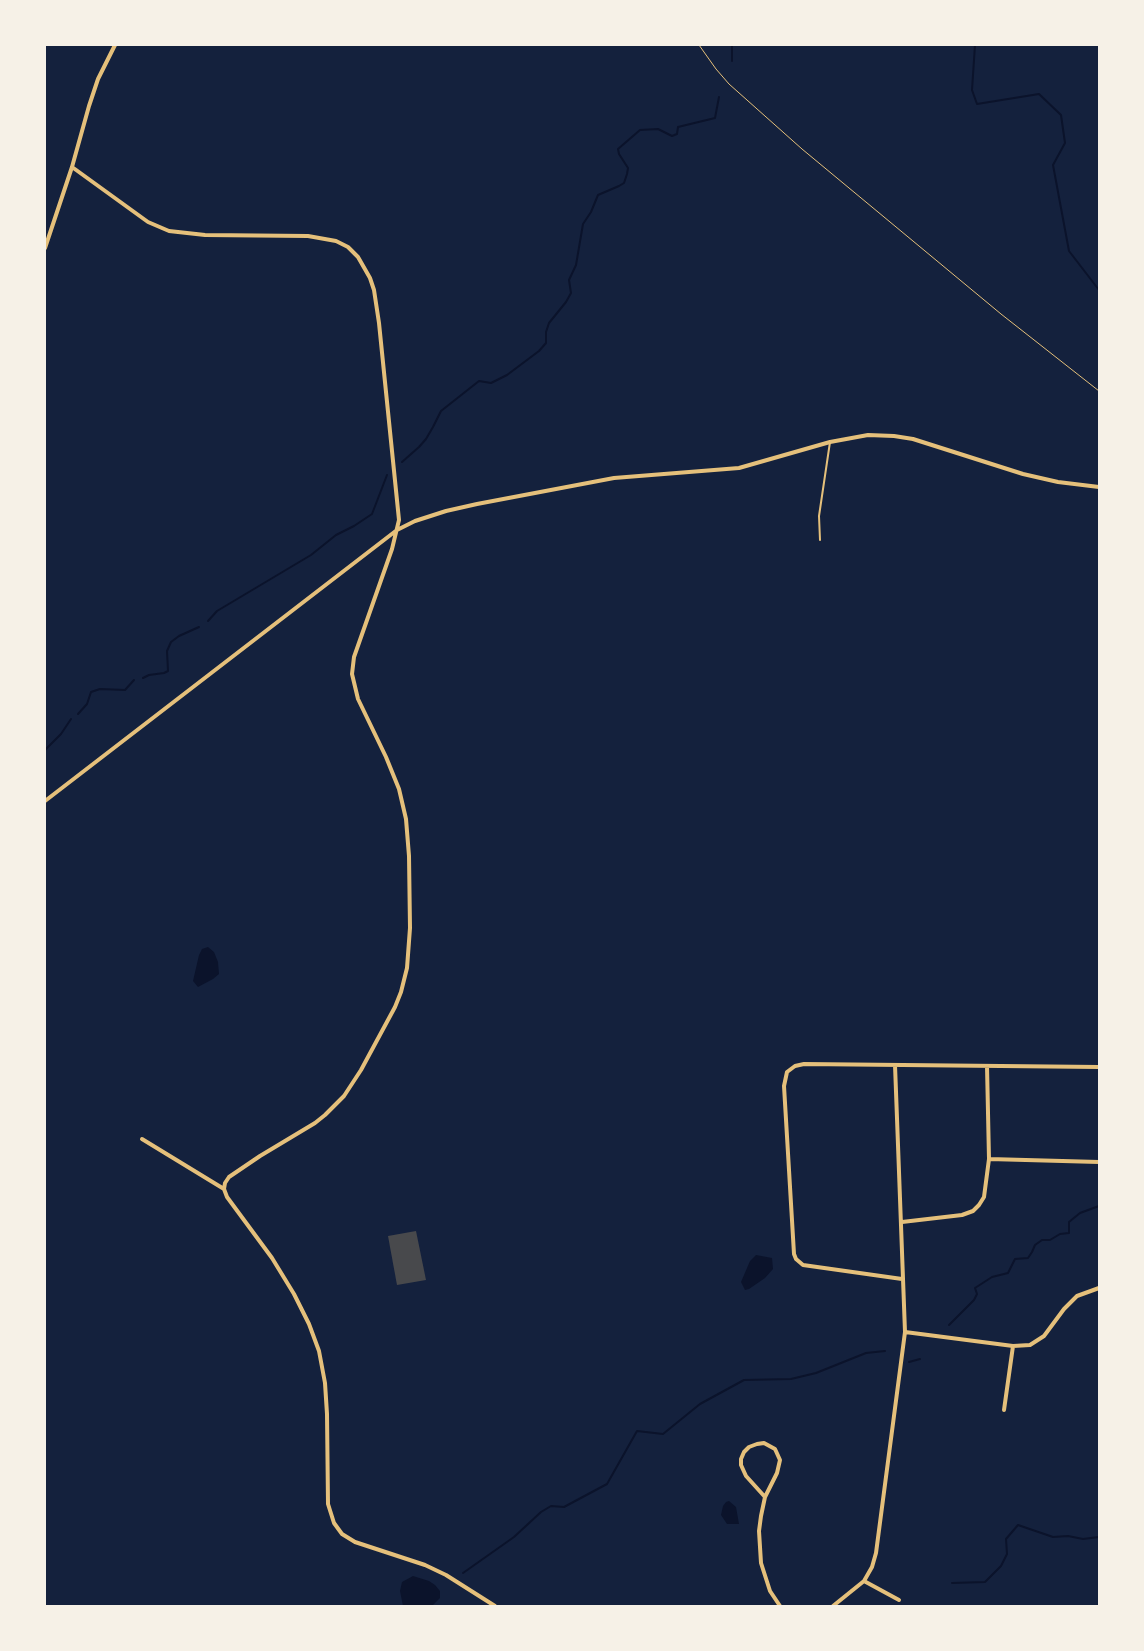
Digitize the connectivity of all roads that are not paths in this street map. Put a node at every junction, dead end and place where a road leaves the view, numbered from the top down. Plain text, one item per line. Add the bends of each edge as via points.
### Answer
1 (115, 45) edge
2 (72, 167) junction
3 (45, 248) edge
4 (830, 442) junction
5 (1099, 487) edge
6 (397, 530) junction
7 (820, 540) dead end
8 (45, 801) edge
9 (895, 1065) junction
10 (987, 1066) junction
11 (1099, 1067) edge
12 (142, 1139) dead end
13 (989, 1159) junction
14 (1099, 1162) edge
15 (224, 1189) junction
16 (902, 1222) junction
17 (902, 1280) junction
18 (1099, 1288) edge
19 (905, 1332) junction
20 (1013, 1346) junction
21 (1004, 1410) dead end
22 (766, 1497) junction
23 (864, 1581) junction
24 (899, 1600) dead end
25 (495, 1606) edge
26 (780, 1606) edge
27 (833, 1606) edge

1 - 2 street via 95,89
2 - 3 street
2 - 6 street via 160,228 205,235 322,238 342,243 358,257 370,278 377,305 399,508
4 - 5 street via 868,435 913,439 1023,474
4 - 6 street via 739,468 614,478 477,504 424,518
4 - 7 lane via 819,516
6 - 8 street
6 - 15 street via 354,657 352,674 358,699 397,782 406,819 410,856 410,928 404,983 395,1007 361,1070 336,1105 306,1129 242,1168 226,1180
9 - 10 street
9 - 16 street
9 - 17 street via 798,1065 786,1074 784,1086 794,1254 799,1263
10 - 11 street
10 - 13 street
12 - 15 street
13 - 14 street
13 - 16 street via 984,1197 972,1211 954,1217
15 - 25 street via 294,1294 320,1351 327,1414 328,1504 334,1523 342,1534 355,1542 426,1565
16 - 17 street
17 - 19 street
18 - 20 street via 1070,1302 1037,1341
19 - 20 street
19 - 23 street via 879,1536 872,1566
20 - 21 street
22 - 22 street via 780,1460 775,1449 764,1443 747,1449 741,1466
22 - 26 street via 760,1516 761,1563 770,1592
23 - 24 street
23 - 27 street

